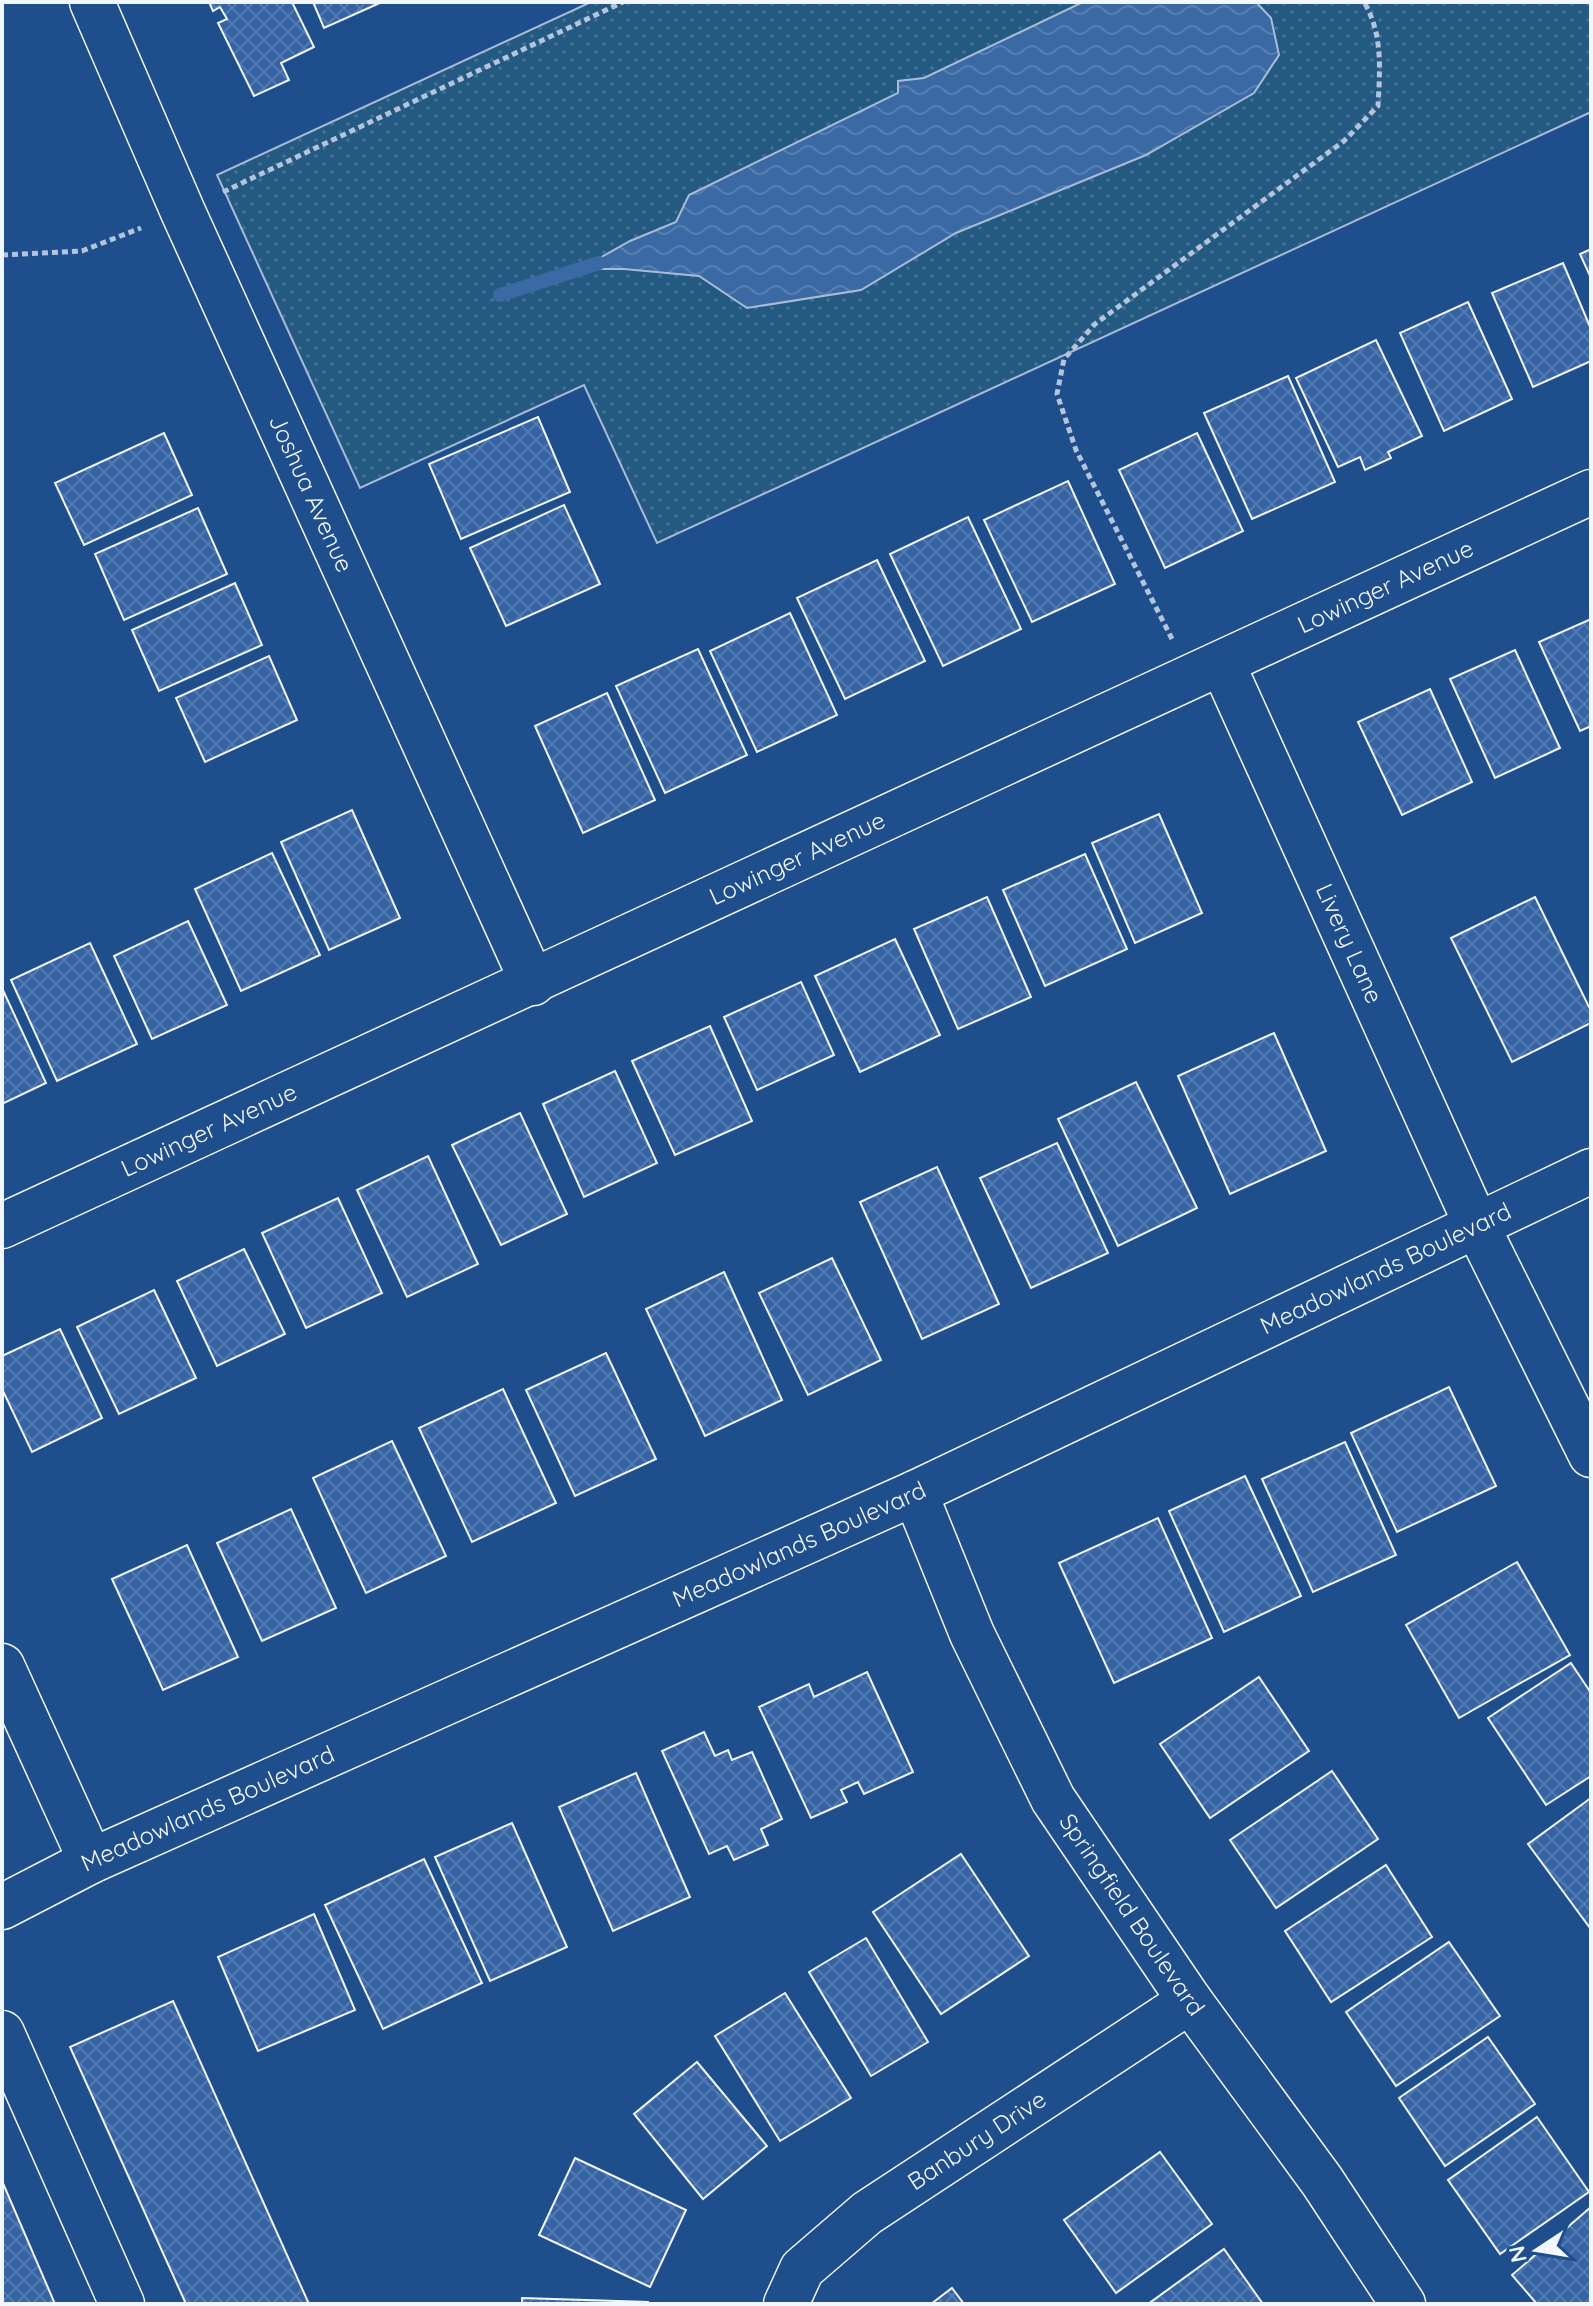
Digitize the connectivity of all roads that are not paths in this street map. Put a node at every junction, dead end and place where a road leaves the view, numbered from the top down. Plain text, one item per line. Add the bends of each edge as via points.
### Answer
1 (92, 2) edge
2 (1591, 492) edge
3 (1206, 670) junction
4 (533, 983) junction
5 (1591, 1171) edge
6 (1476, 1224) junction
7 (2, 1226) edge
8 (1591, 1455) edge
9 (915, 1493) junction
10 (2, 1666) edge
11 (91, 1861) junction
12 (2, 1907) edge
13 (1190, 2001) junction
14 (2, 2033) edge
15 (122, 2304) edge
16 (786, 2304) edge
17 (1403, 2304) edge

1 - 4 street, Joshua Avenue
2 - 3 street, Lowinger Avenue
3 - 4 street, Lowinger Avenue
3 - 6 street, Livery Lane
4 - 7 street, Lowinger Avenue
5 - 6 street, Meadowlands Boulevard
6 - 8 street, Livery Lane
6 - 9 street, Meadowlands Boulevard
9 - 11 street, Meadowlands Boulevard
9 - 13 street, Springfield Boulevard via 972,1634 1053,1799
10 - 11 street
11 - 12 street, Meadowlands Boulevard
13 - 16 street, Banbury Drive via 867,2213 802,2269
13 - 17 street, Springfield Boulevard via 1322,2181
14 - 15 street

